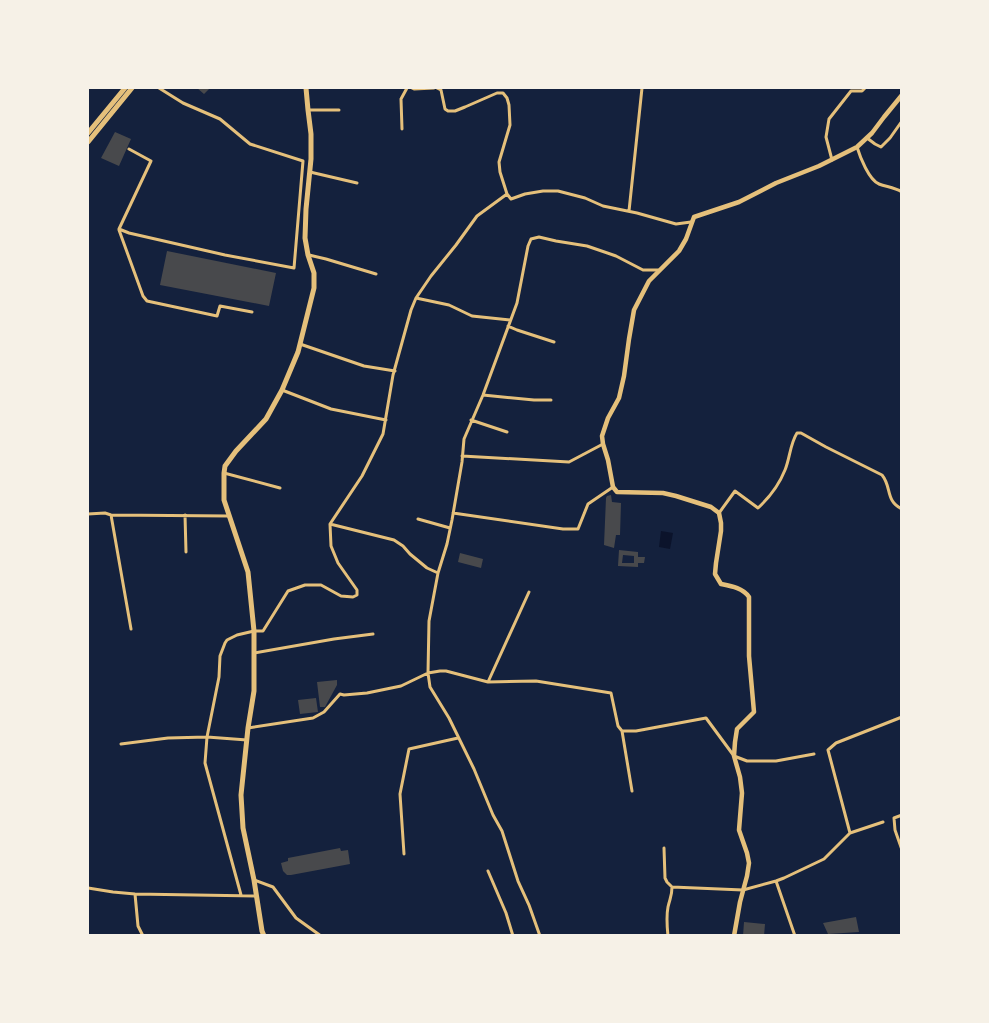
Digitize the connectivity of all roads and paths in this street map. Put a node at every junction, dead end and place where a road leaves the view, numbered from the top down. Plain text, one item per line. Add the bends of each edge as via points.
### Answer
1 (125, 88) edge
2 (132, 88) edge
3 (160, 88) edge
4 (306, 88) edge
5 (407, 88) edge
6 (412, 88) edge
7 (436, 88) edge
8 (642, 88) edge
9 (865, 88) edge
10 (902, 95) edge
11 (308, 110) junction
12 (339, 110) dead end
13 (902, 121) edge
14 (402, 129) dead end
15 (88, 133) edge
16 (867, 138) junction
17 (88, 142) edge
18 (857, 147) junction
19 (129, 150) dead end
20 (832, 160) junction
21 (309, 172) junction
22 (357, 183) dead end
23 (902, 192) edge
24 (507, 194) junction
25 (629, 211) junction
26 (691, 222) junction
27 (119, 229) junction
28 (308, 255) junction
29 (658, 270) junction
30 (376, 274) dead end
31 (416, 298) junction
32 (252, 312) dead end
33 (510, 320) junction
34 (508, 326) junction
35 (554, 342) dead end
36 (300, 344) junction
37 (395, 371) junction
38 (282, 390) junction
39 (483, 395) junction
40 (551, 400) dead end
41 (386, 420) junction
42 (471, 420) junction
43 (507, 432) dead end
44 (603, 444) junction
45 (462, 456) junction
46 (224, 474) junction
47 (613, 487) junction
48 (280, 488) dead end
49 (902, 508) edge
50 (453, 513) junction
51 (719, 513) junction
52 (88, 514) edge
53 (111, 515) junction
54 (184, 516) junction
55 (229, 516) junction
56 (418, 519) dead end
57 (330, 524) junction
58 (450, 528) junction
59 (186, 552) dead end
60 (438, 573) junction
61 (529, 592) dead end
62 (131, 629) dead end
63 (254, 631) junction
64 (373, 634) dead end
65 (253, 653) junction
66 (428, 673) junction
67 (488, 682) junction
68 (902, 717) edge
69 (248, 728) junction
70 (622, 731) junction
71 (207, 737) junction
72 (458, 738) junction
73 (247, 740) junction
74 (121, 744) dead end
75 (814, 754) dead end
76 (734, 756) junction
77 (632, 791) dead end
78 (902, 815) edge
79 (883, 822) dead end
80 (850, 833) junction
81 (664, 848) dead end
82 (902, 850) edge
83 (404, 854) dead end
84 (488, 871) dead end
85 (254, 880) junction
86 (776, 881) junction
87 (672, 887) junction
88 (88, 888) edge
89 (743, 890) junction
90 (135, 894) junction
91 (241, 895) junction
92 (256, 896) junction
93 (143, 936) edge
94 (264, 936) edge
95 (321, 936) edge
96 (514, 936) edge
97 (540, 936) edge
98 (668, 936) edge
99 (734, 936) edge
100 (795, 936) edge

1 - 15 main road
2 - 17 main road
3 - 27 street via 183,103 220,119 250,144 303,161 294,268
4 - 11 main road
5 - 14 street via 401,99
6 - 7 street
7 - 24 street via 441,90 448,112 498,93 507,98 510,125 498,162
8 - 25 street
9 - 20 street via 851,91 829,119 826,138
10 - 16 street
11 - 12 street
11 - 21 main road via 312,134
13 - 16 street via 881,147
16 - 18 street
18 - 20 street
18 - 23 street via 862,161 878,184
19 - 27 street via 151,161
20 - 26 street via 739,202 694,217
21 - 22 street
21 - 28 main road via 304,238
24 - 25 street via 511,199 525,194 558,191
24 - 31 street via 477,216
25 - 26 street via 676,224
26 - 29 street via 678,251
27 - 32 street via 147,301 217,316 220,306
28 - 30 street
28 - 36 main road via 314,273 314,288
29 - 33 street via 643,270 587,246 539,237 531,239
29 - 44 street via 634,310 619,398 605,427
31 - 33 street via 472,316
31 - 37 street
33 - 34 street
34 - 35 street
34 - 39 street
36 - 37 street via 364,366
36 - 38 main road
37 - 41 street
38 - 41 street via 331,409
38 - 46 main road via 266,419 225,466
39 - 40 street
39 - 42 street
41 - 57 street via 383,434 362,476
42 - 43 street
42 - 45 street
44 - 45 street via 569,462
44 - 47 street
45 - 50 street
46 - 48 street
46 - 55 main road via 224,500
47 - 50 street via 588,504 578,530
47 - 51 street via 617,492 676,496 711,506
49 - 51 street via 892,503 882,475 797,433 785,471 774,492 758,508 735,491
50 - 58 street
51 - 76 street via 721,523 715,574 721,584 747,594 750,602 749,656 754,712 737,729
52 - 53 street
53 - 54 street
53 - 62 street
54 - 55 street
54 - 59 street
55 - 63 main road via 248,572
56 - 58 street
57 - 60 street via 394,540 427,568
57 - 63 street via 331,546 357,595 341,596 321,585 304,585 288,591 262,631
58 - 60 street
60 - 66 street via 429,621
61 - 67 street
63 - 65 main road
63 - 71 street via 237,635 225,643
64 - 65 street
65 - 69 main road via 254,691
66 - 67 street via 446,671
66 - 69 street via 401,686 367,693 340,694 324,712 313,718
66 - 72 street via 430,687
67 - 70 street via 536,681 611,693
68 - 80 street via 836,743 828,750
69 - 73 main road
70 - 76 street via 706,718
70 - 77 street
71 - 73 street
71 - 74 street
71 - 91 street via 205,763
72 - 83 street via 409,749 400,794
72 - 97 street via 502,831
73 - 85 main road via 241,795 243,828
75 - 76 street via 776,761 747,761
76 - 89 street via 742,793 739,830 749,863
78 - 82 street via 894,818
79 - 80 street
80 - 86 street via 824,858
81 - 87 street via 665,878
84 - 96 street
85 - 92 main road
85 - 95 street via 272,888 296,918
86 - 89 street
86 - 100 street
87 - 89 street
87 - 98 street via 666,922
88 - 90 street
89 - 99 street
90 - 91 street
90 - 93 street via 138,926
91 - 92 street
92 - 94 main road

